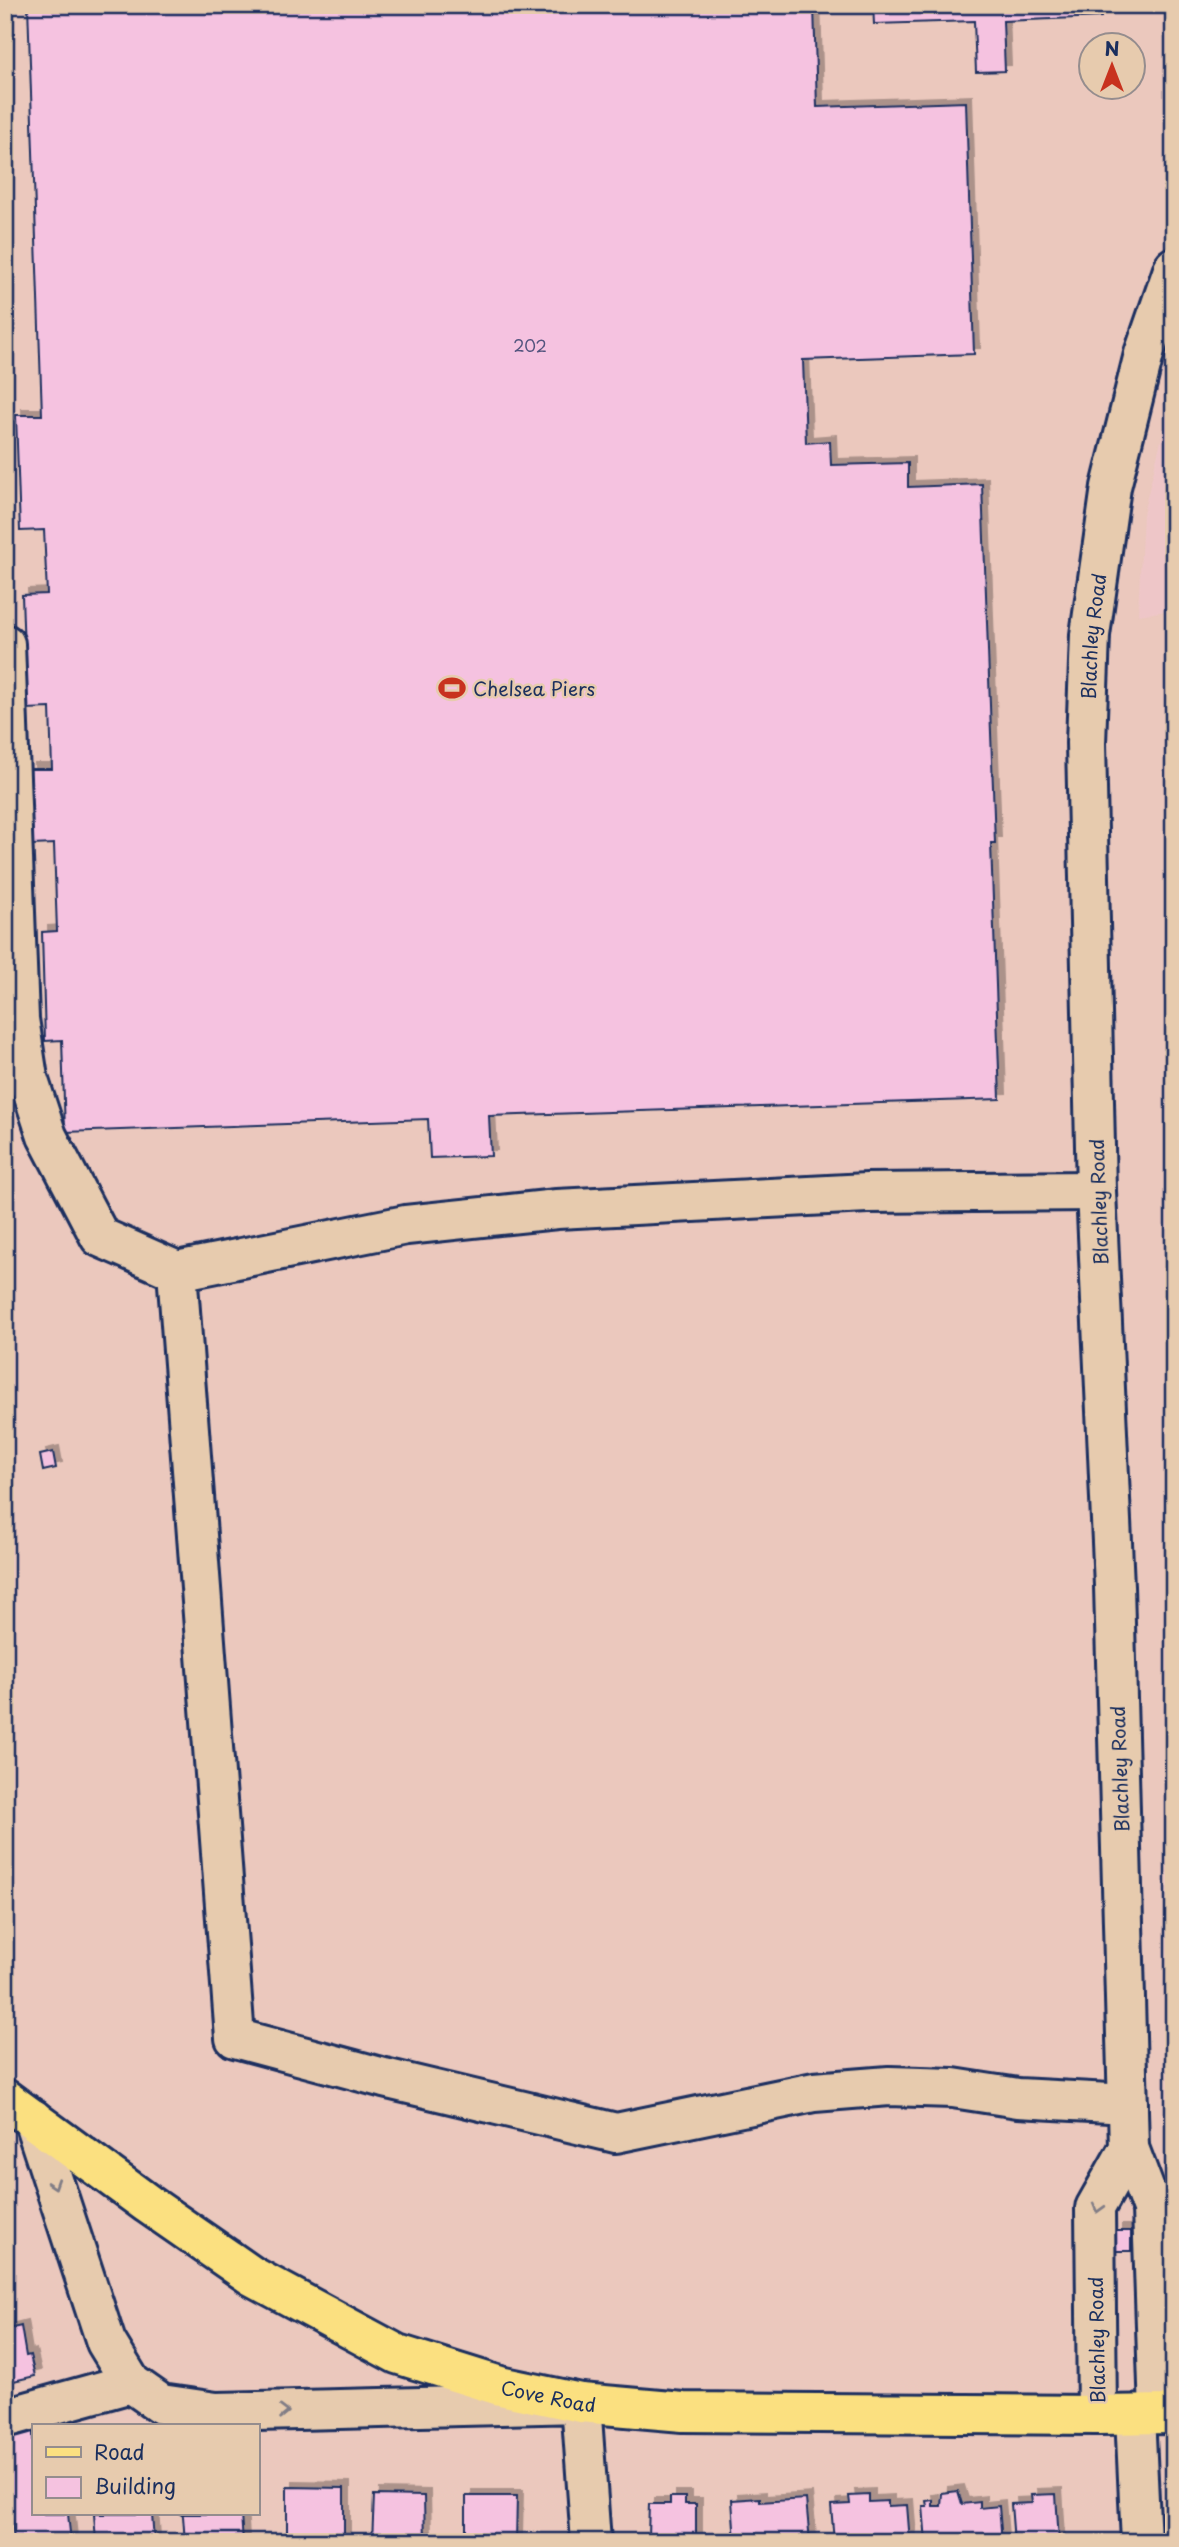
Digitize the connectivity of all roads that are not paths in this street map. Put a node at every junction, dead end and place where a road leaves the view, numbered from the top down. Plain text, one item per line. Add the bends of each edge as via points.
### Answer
1 (1174, 267) edge
2 (5, 644) edge
3 (1096, 1191) junction
4 (177, 1271) junction
5 (1128, 2105) junction
6 (19, 2109) edge
7 (1129, 2148) junction
8 (131, 2383) junction
9 (581, 2403) junction
10 (1156, 2414) edge
11 (1097, 2415) junction
12 (5, 2418) edge
13 (591, 2542) edge
14 (1141, 2542) edge

1 - 3 street, Blachley Road via 1144,354 1111,487 1090,635 1086,743
2 - 4 street via 19,1019 28,1078 47,1136 100,1237
3 - 4 street via 867,1193 557,1209 405,1225
3 - 5 street, Blachley Road via 1114,1586
4 - 5 street via 235,2038 616,2133 814,2092 889,2086
5 - 7 street, Blachley Road
6 -> 8 street via 107,2342
6 - 9 main road, Cove Road via 253,2276 397,2354 500,2386
7 - 10 street, Blachley Road via 1152,2209
7 -> 11 street, Blachley Road via 1095,2208
8 -> 9 street via 161,2404 216,2413
8 - 12 street
9 - 11 main road, Cove Road via 683,2412
9 - 13 street
10 - 11 main road, Cove Road
10 - 14 street, Blachley Road

